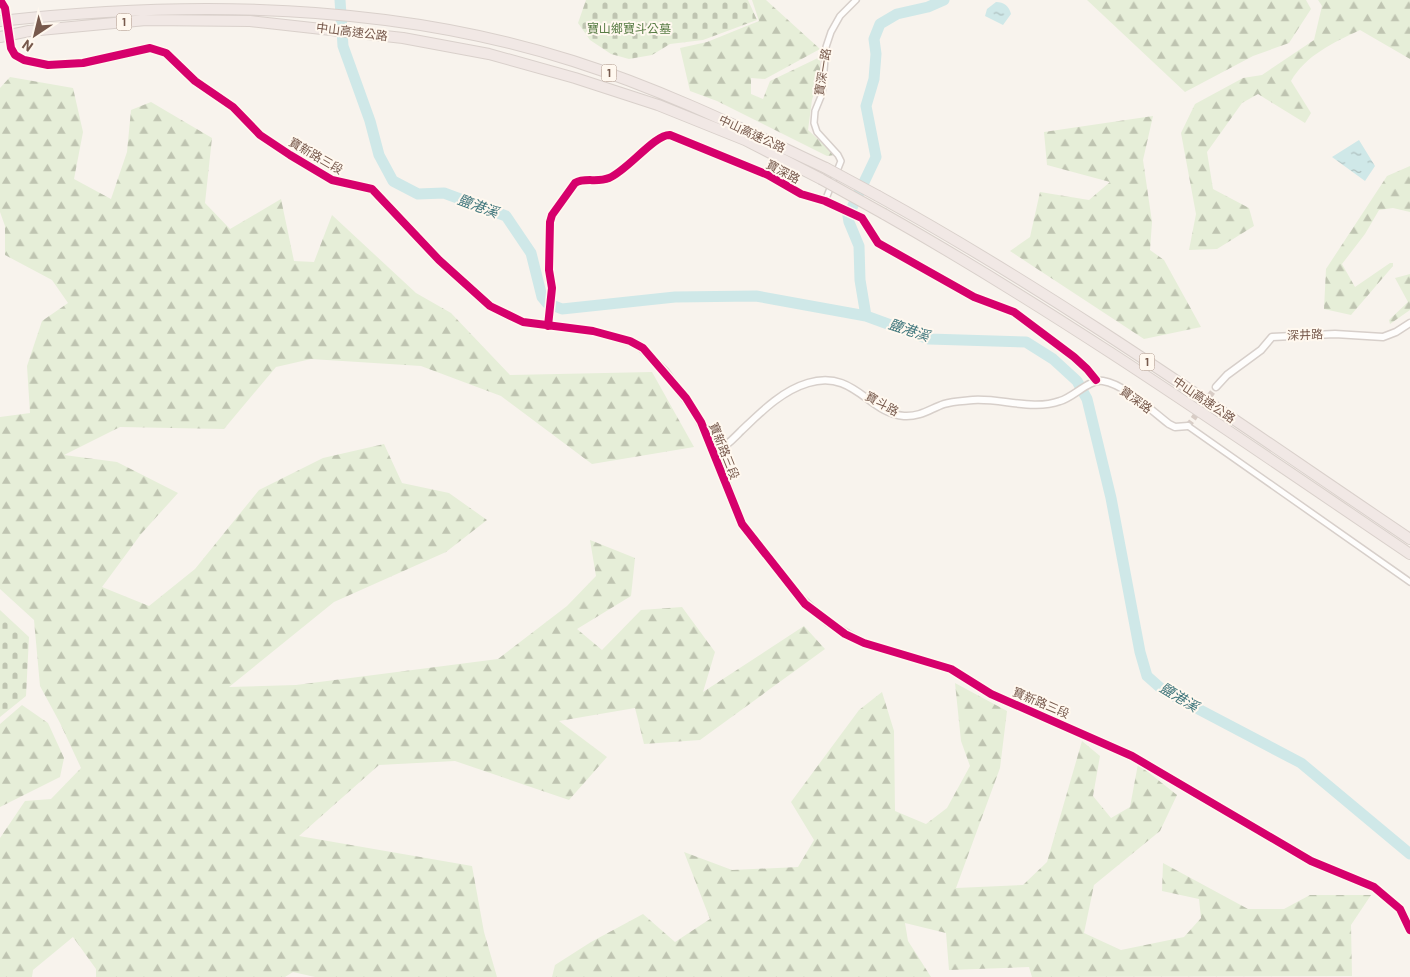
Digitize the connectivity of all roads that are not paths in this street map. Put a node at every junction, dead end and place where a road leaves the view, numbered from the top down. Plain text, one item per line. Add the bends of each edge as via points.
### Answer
1 (0, 0) edge
2 (856, 0) edge
3 (5, 8) dead end
4 (0, 21) edge
5 (0, 37) edge
6 (11, 48) dead end
7 (825, 201) junction
8 (1410, 323) edge
9 (548, 326) junction
10 (1096, 380) junction
11 (1216, 387) tunnel mouth
12 (1188, 426) joint
13 (715, 452) junction
14 (1410, 539) edge
15 (1410, 554) edge
16 (1410, 582) edge
17 (1410, 930) edge

1 - 3 street
2 - 7 street, 寶深一路 via 840,16 831,32 826,47 822,94 815,111 815,128 841,161
4 - 14 highway, 中山高速公路 / 1, bridge via 33,15 163,4 296,7 379,16 489,38 572,60 650,88 826,168 953,238 1075,314
5 - 15 highway, 中山高速公路 / 1, bridge via 29,31 146,20 250,21 377,36 489,54 658,105 745,140 968,261 1161,384
6 - 9 street, 寶新路三段 via 24,60 48,65 82,63 150,48 166,52 195,81 233,107 260,135 290,155 332,180 372,189 482,301 513,319
7 - 9 street, 寶深路 via 801,194 768,175 666,134 611,178 580,179 566,193 550,222 552,288
7 - 10 street, 寶深路 via 864,221 878,243 974,297 1014,312 1074,356
8 - 11 street, 深井路 via 1383,337 1335,334 1272,337
9 - 13 street, 寶新路三段 via 593,331 643,348 686,398
10 - 12 street, 寶深路 via 1118,386 1169,424
10 - 13 street, 寶斗路 via 1072,397 1050,404 975,400 904,416 889,411 848,385 815,381 779,398
12 - 16 street, 寶深路
13 - 17 street, 寶新路三段 via 742,524 796,593 827,622 864,643 951,669 991,694 1132,756 1311,861 1374,887 1400,910

